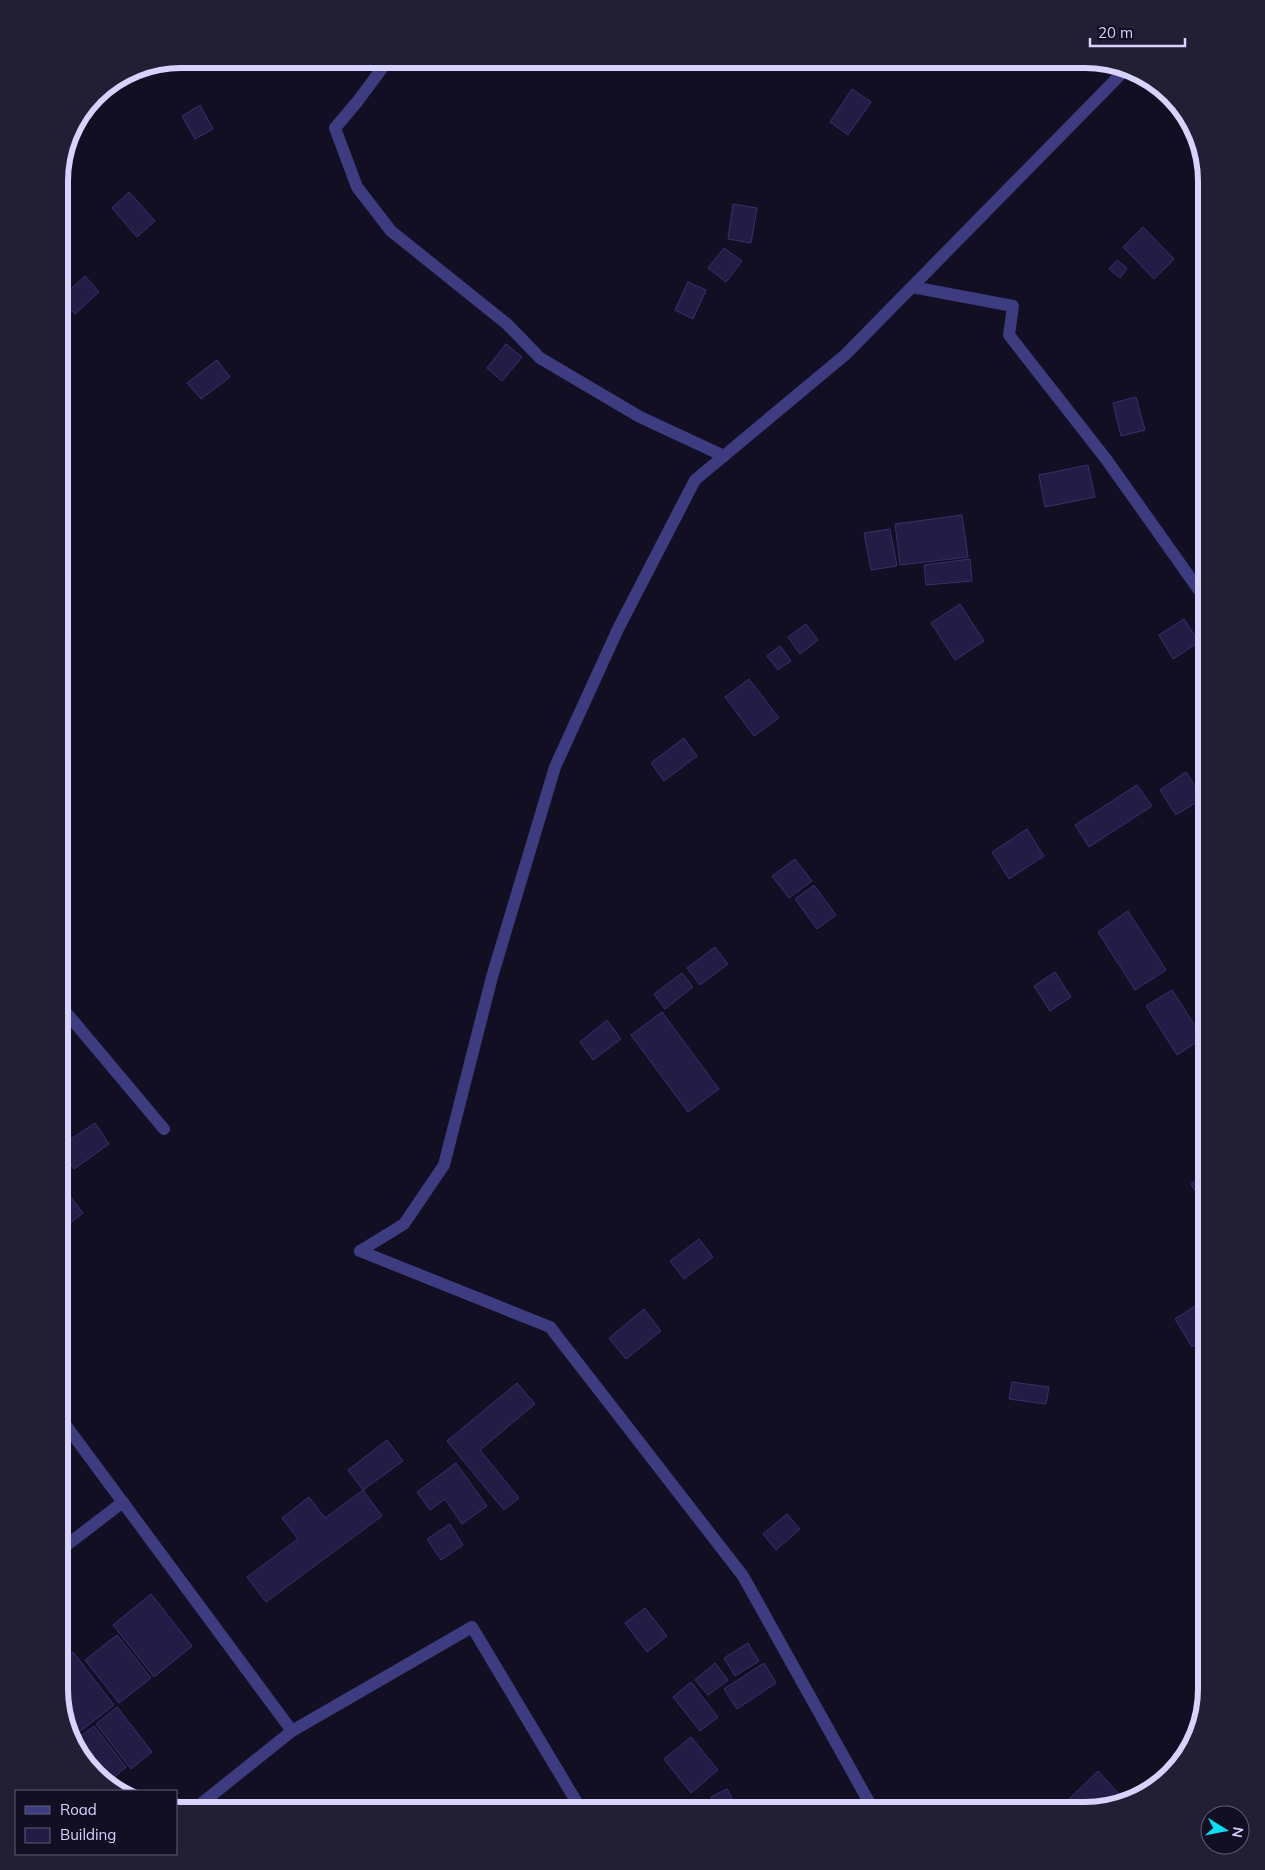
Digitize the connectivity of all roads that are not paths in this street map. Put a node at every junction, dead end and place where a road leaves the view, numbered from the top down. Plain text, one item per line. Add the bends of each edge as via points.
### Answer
1 (382, 68) edge
2 (1122, 73) edge
3 (912, 287) junction
4 (724, 456) junction
5 (1198, 589) edge
6 (68, 1015) edge
7 (164, 1129) dead end
8 (68, 1428) edge
9 (123, 1502) junction
10 (68, 1544) edge
11 (292, 1731) junction
12 (203, 1802) edge
13 (577, 1802) edge
14 (869, 1802) edge

1 - 4 street via 335,128 357,187 391,231 507,324 540,358 640,417
2 - 3 street
3 - 4 street via 845,355
3 - 5 street via 1013,306 1009,335 1106,459
4 - 14 street via 695,480 618,629 555,767 492,977 444,1165 404,1224 360,1251 550,1327 743,1576
6 - 7 street
8 - 9 street
9 - 10 street
9 - 11 street
11 - 12 street
11 - 13 street via 472,1627

